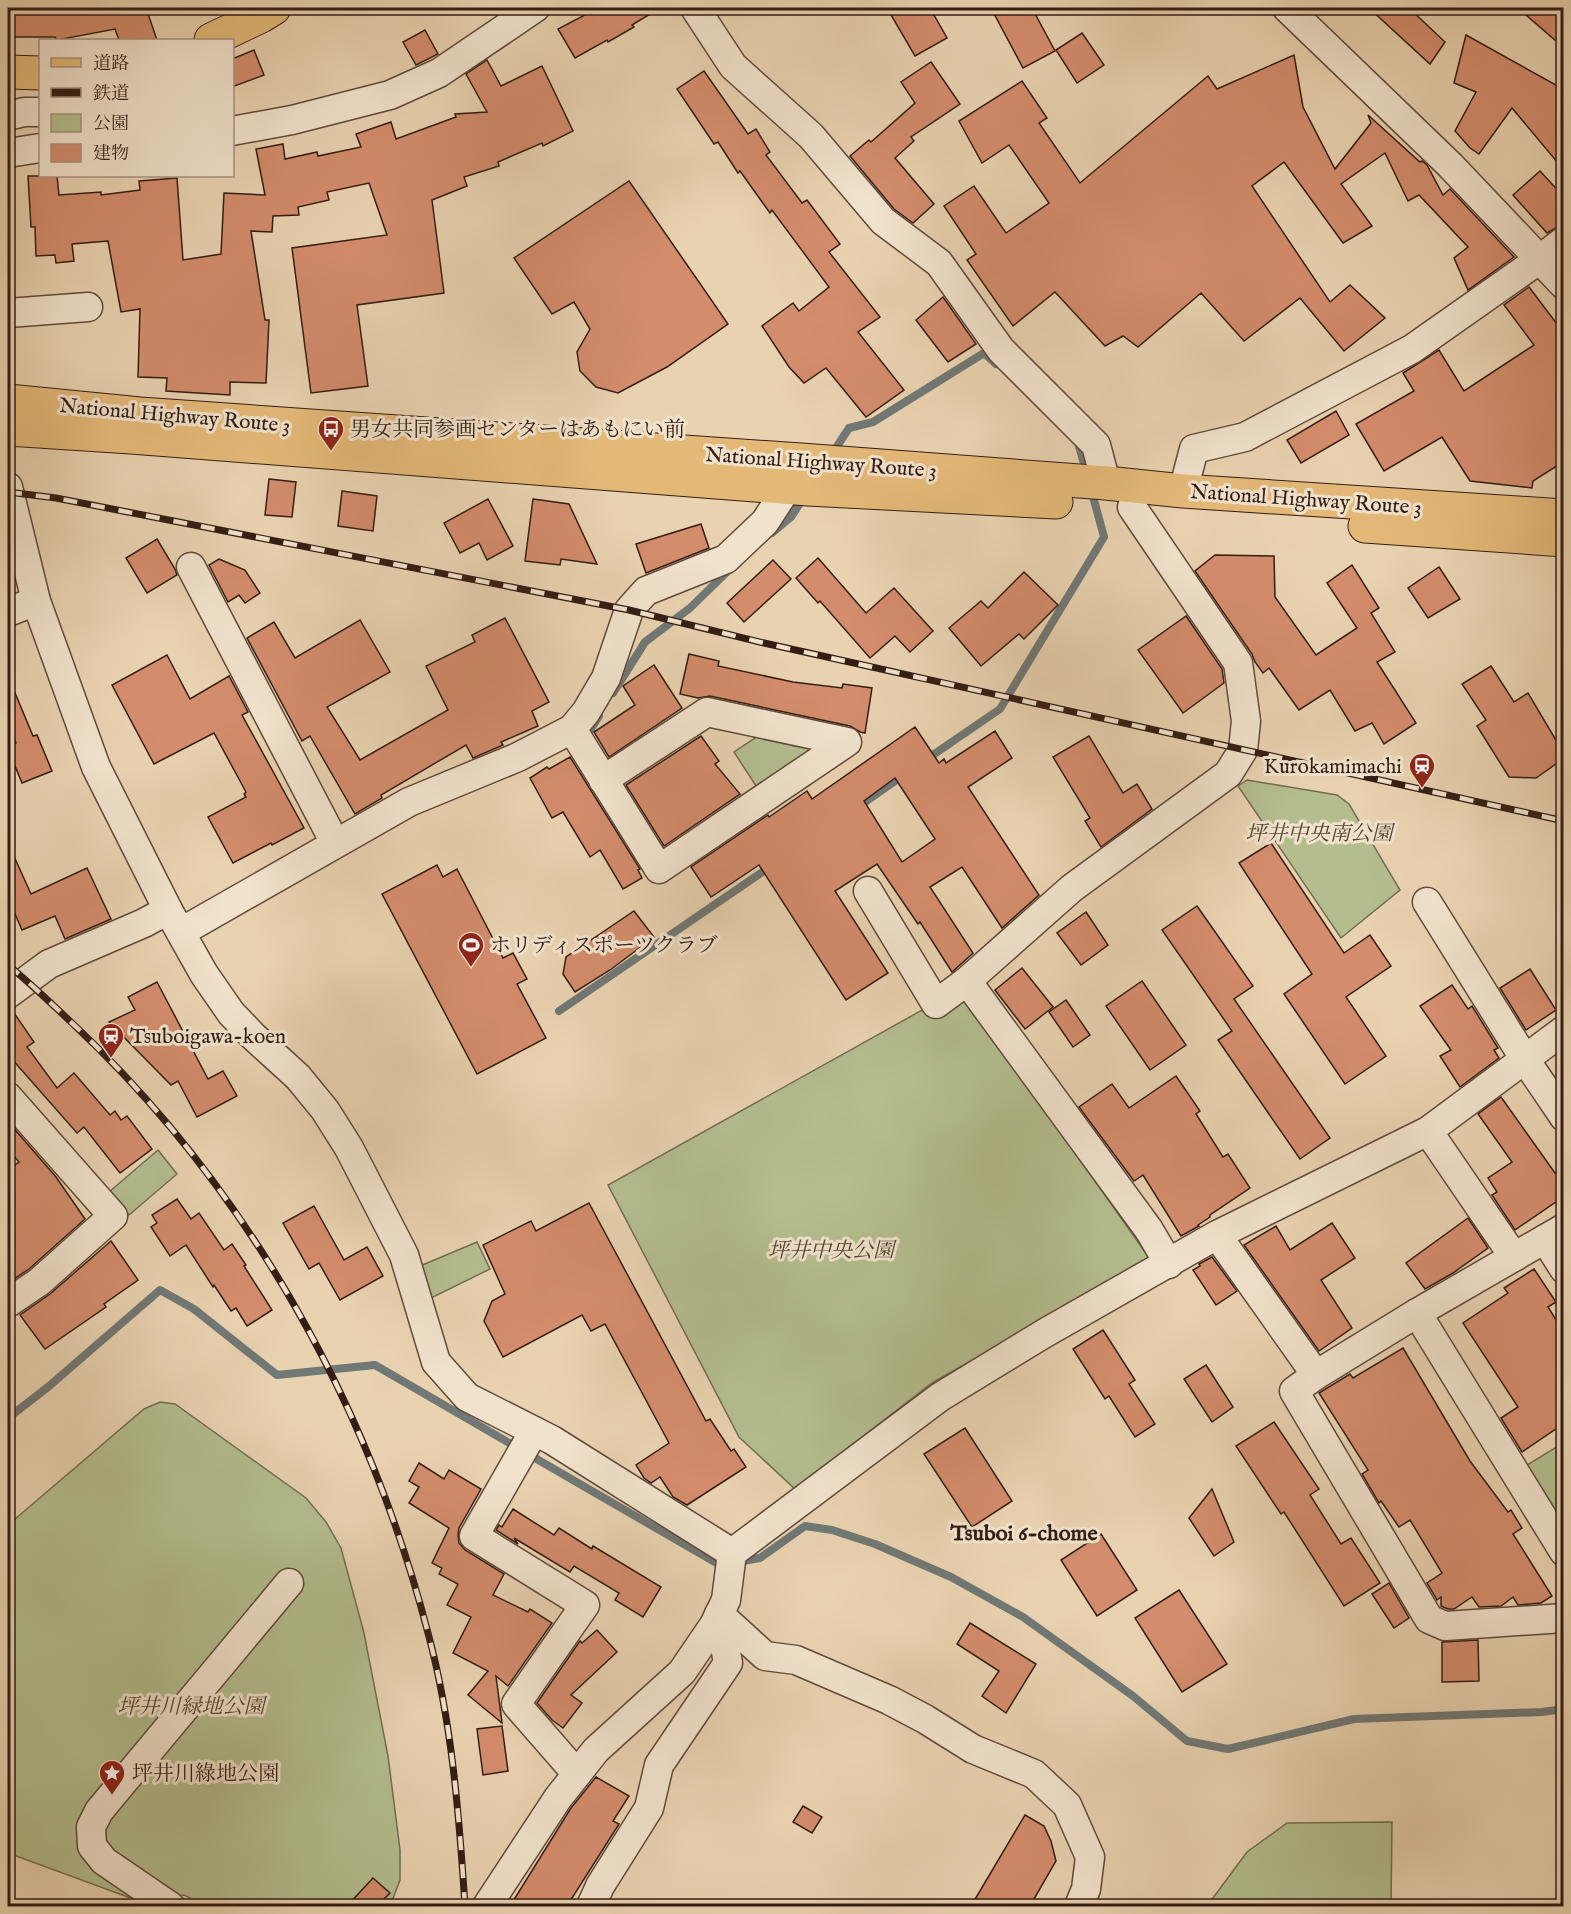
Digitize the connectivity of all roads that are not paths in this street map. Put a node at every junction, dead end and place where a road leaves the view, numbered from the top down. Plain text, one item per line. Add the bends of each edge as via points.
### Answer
1 (274, 8) edge
2 (535, 8) edge
3 (695, 8) edge
4 (1287, 8) edge
5 (213, 39) edge
6 (8, 72) edge
7 (39, 73) edge
8 (39, 112) edge
9 (8, 116) edge
10 (39, 128) edge
11 (234, 131) edge
12 (8, 132) edge
13 (39, 148) edge
14 (8, 153) edge
15 (1563, 241) edge
16 (1540, 259) junction
17 (1563, 285) edge
18 (88, 307) dead end
19 (8, 313) edge
20 (8, 401) edge
21 (8, 429) edge
22 (1106, 483) junction
23 (8, 487) edge
24 (788, 488) junction
25 (1183, 492) junction
26 (1132, 507) junction
27 (1563, 516) edge
28 (1563, 540) edge
29 (191, 567) dead end
30 (36, 601) junction
31 (8, 612) edge
32 (576, 736) junction
33 (603, 780) junction
34 (336, 843) junction
35 (868, 891) dead end
36 (1427, 902) dead end
37 (175, 921) junction
38 (967, 981) junction
39 (8, 994) edge
40 (1563, 1030) edge
41 (1524, 1058) junction
42 (8, 1097) edge
43 (1563, 1117) edge
44 (1428, 1131) junction
45 (1554, 1234) edge
46 (1217, 1235) junction
47 (1514, 1257) junction
48 (1169, 1264) junction
49 (1563, 1269) edge
50 (8, 1303) edge
51 (1417, 1313) junction
52 (1316, 1375) junction
53 (530, 1438) junction
54 (1563, 1551) edge
55 (732, 1553) junction
56 (289, 1583) dead end
57 (722, 1607) junction
58 (1563, 1618) edge
59 (577, 1774) junction
60 (170, 1906) edge
61 (487, 1906) edge
62 (591, 1906) edge
63 (1078, 1906) edge

1 - 5 main road
2 - 11 street via 439,73 390,95
3 - 22 street via 733,66 811,136 883,220 939,263 1001,350 1096,445
4 - 16 street via 1450,165
6 - 7 main road
8 - 9 street
10 - 12 street
13 - 14 street
15 - 16 street
16 - 17 street
16 - 25 street via 1412,349 1245,437 1194,449
18 - 19 street
20 - 22 main road, National Highway Route 3 via 140,414
21 - 24 main road, National Highway Route 3
22 - 25 main road, National Highway Route 3
23 - 30 street
24 - 26 main road, National Highway Route 3
24 - 32 street via 765,522 726,559 646,591 629,610 606,678
25 - 27 main road, National Highway Route 3
26 - 28 main road, National Highway Route 3
26 - 38 street via 1238,663 1246,720 1242,750 1228,774 1072,888
29 - 34 street
30 - 31 street
30 - 37 street via 96,767
32 - 33 street
32 - 34 street via 409,802
33 - 33 street via 659,869 847,741 707,712
34 - 37 street
35 - 38 street via 936,1004
36 - 41 street
37 - 39 street via 144,923 49,964
37 - 53 street via 231,1013 298,1077 349,1148 404,1255 436,1362 467,1397
38 - 48 street via 1149,1230
40 - 41 street
41 - 43 street
41 - 44 street
42 - 50 street via 113,1216 39,1282
44 - 46 street
44 - 47 street
45 - 47 street
45 - 49 street
46 - 48 street
46 - 52 street
47 - 51 street
48 - 55 street via 940,1397
51 - 52 street
51 - 54 street
52 - 58 street via 1294,1391 1430,1619 1445,1626
53 - 55 street via 552,1440
53 - 59 street via 474,1536 585,1605 516,1704
55 - 57 street
56 - 60 street via 99,1811 91,1827 92,1845 104,1862
57 - 59 street via 682,1672 596,1750
57 - 62 street via 728,1663 659,1765 649,1808
57 - 63 street via 765,1656 796,1660 889,1700 973,1749 1034,1774 1067,1805 1090,1857 1086,1889
59 - 61 street

